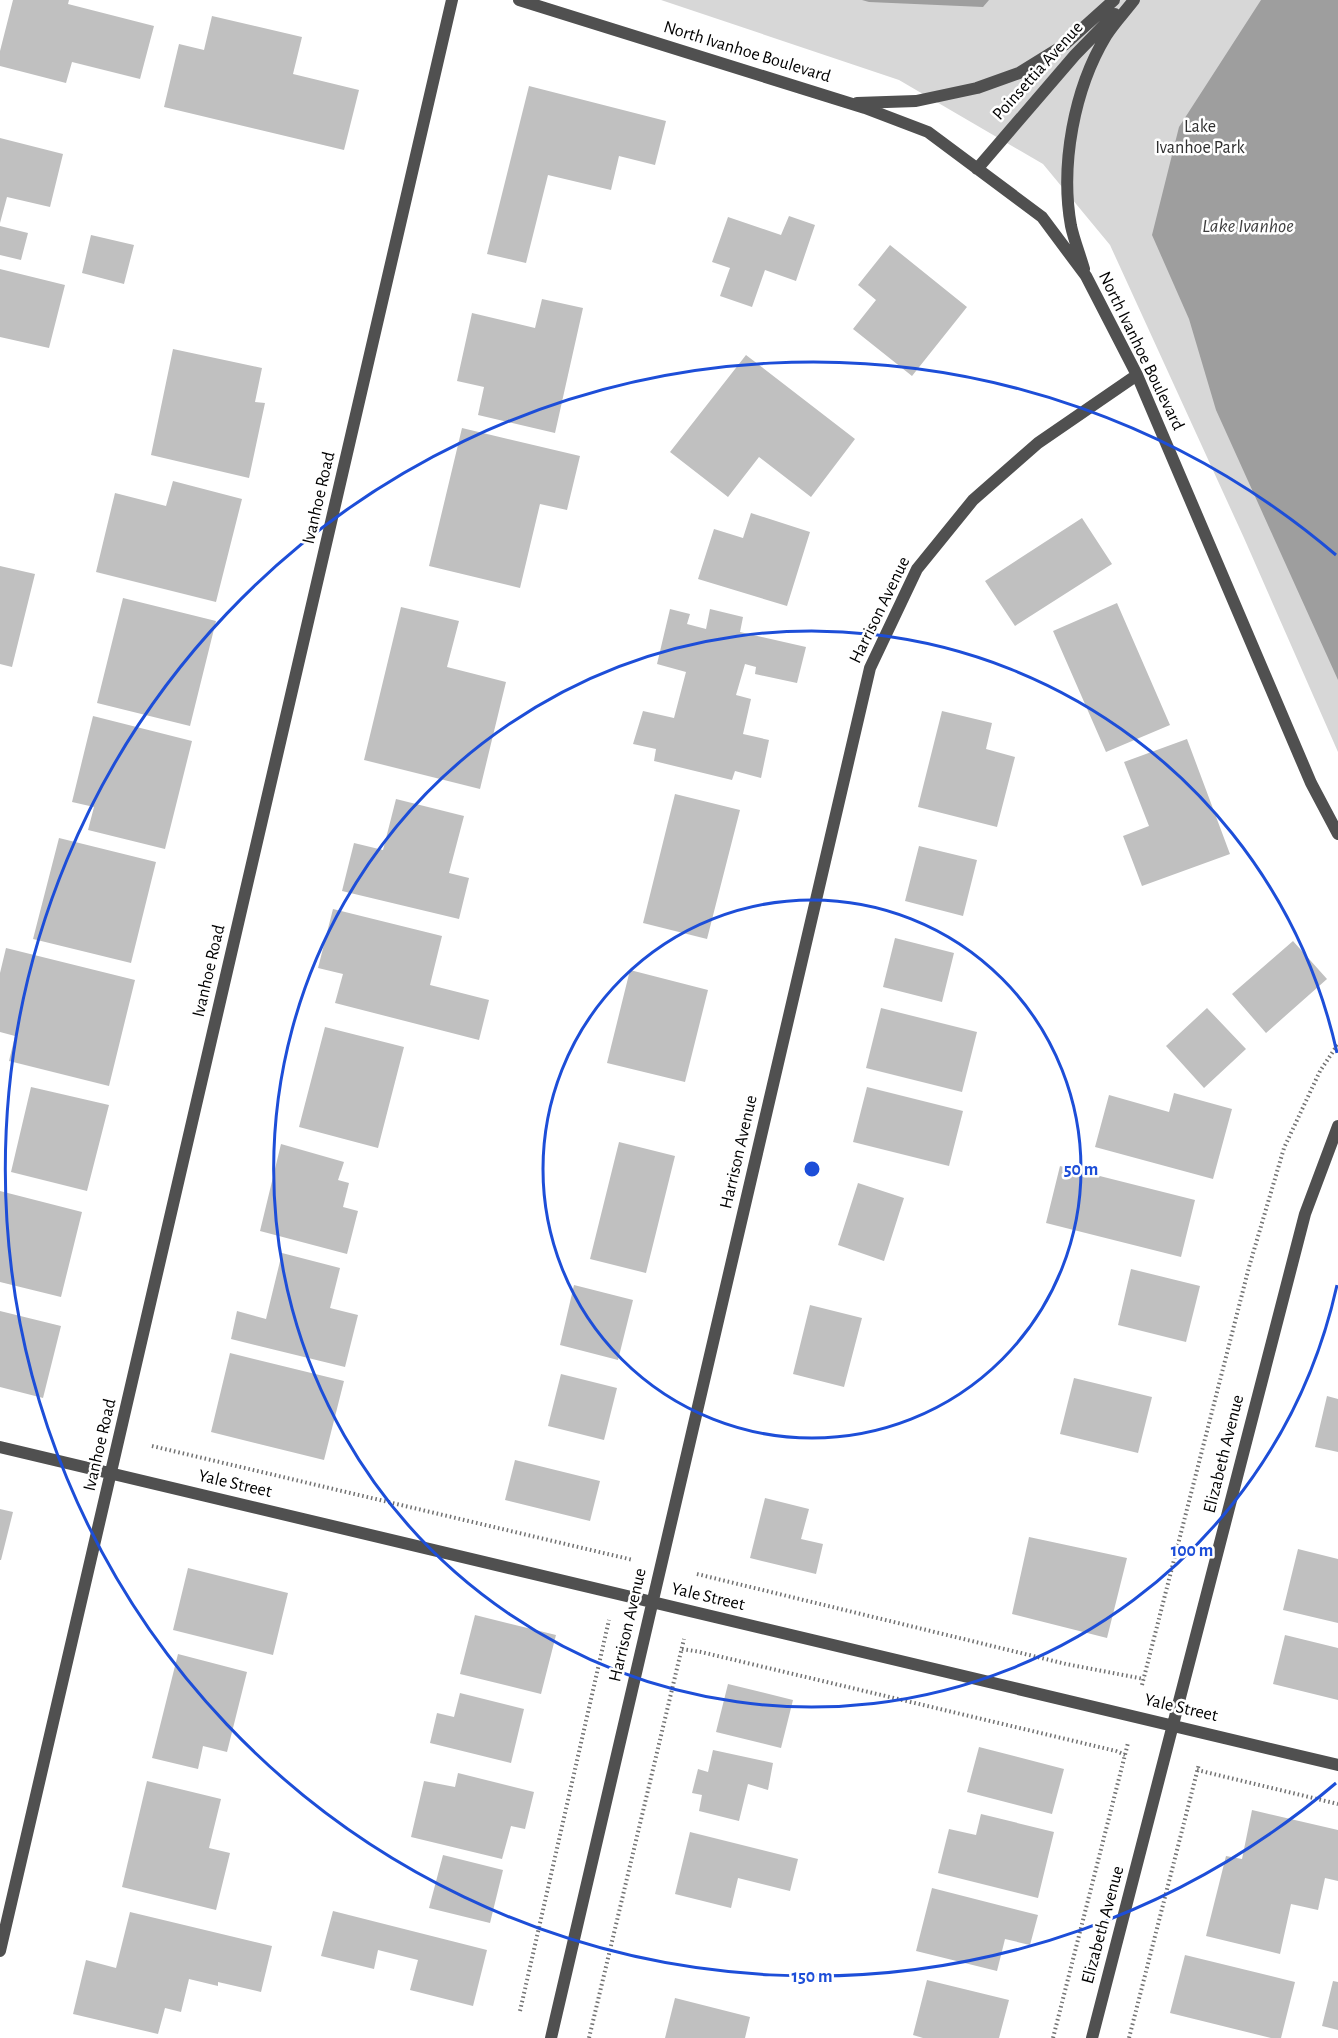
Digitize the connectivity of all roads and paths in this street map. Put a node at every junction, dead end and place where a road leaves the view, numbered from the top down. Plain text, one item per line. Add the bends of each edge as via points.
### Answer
1 (452, 0) edge
2 (519, 0) edge
3 (1114, 0) edge
4 (1128, 0) edge
5 (1134, 0) edge
6 (850, 104) junction
7 (977, 169) junction
8 (1086, 276) junction
9 (1137, 375) junction
10 (1338, 834) edge
11 (1338, 1044) edge
12 (1338, 1126) edge
13 (0, 1446) edge
14 (152, 1446) dead end
15 (112, 1473) junction
16 (633, 1560) dead end
17 (697, 1574) dead end
18 (652, 1602) junction
19 (609, 1620) dead end
20 (684, 1639) dead end
21 (682, 1649) junction
22 (1144, 1679) junction
23 (1142, 1684) dead end
24 (1174, 1725) junction
25 (1128, 1743) dead end
26 (1125, 1755) junction
27 (1199, 1764) dead end
28 (1338, 1765) edge
29 (1197, 1770) junction
30 (1338, 1804) edge
31 (0, 1951) edge
32 (520, 2011) dead end
33 (551, 2038) edge
34 (589, 2038) edge
35 (1053, 2038) edge
36 (1092, 2038) edge
37 (1129, 2038) edge

1 - 15 street, Ivanhoe Road
2 - 6 street, North Ivanhoe Boulevard
3 - 6 street via 1064,45 1019,73 977,88 916,101
4 - 7 street, Poinsettia Avenue
5 - 8 street, Poinsettia Avenue via 1106,36 1086,80 1072,129 1066,168 1071,225
6 - 7 street, North Ivanhoe Boulevard via 928,132
7 - 8 street, North Ivanhoe Boulevard via 1041,217
8 - 9 street, North Ivanhoe Boulevard
9 - 10 street, North Ivanhoe Boulevard via 1311,783
9 - 18 street, Harrison Avenue via 1038,443 973,500 916,568 870,668
11 - 22 path via 1320,1071 1284,1148 1249,1267
12 - 24 street, Elizabeth Avenue via 1305,1214
13 - 15 street, Yale Street
14 - 16 path
15 - 18 street, Yale Street
15 - 31 street, Ivanhoe Road
17 - 22 path
18 - 24 street, Yale Street
18 - 33 street, Harrison Avenue
19 - 32 path
20 - 21 path
21 - 26 path
21 - 34 path
22 - 23 path
24 - 28 street, Yale Street
24 - 36 street, Elizabeth Avenue
25 - 26 path
26 - 35 path
27 - 29 path
29 - 30 path
29 - 37 path

